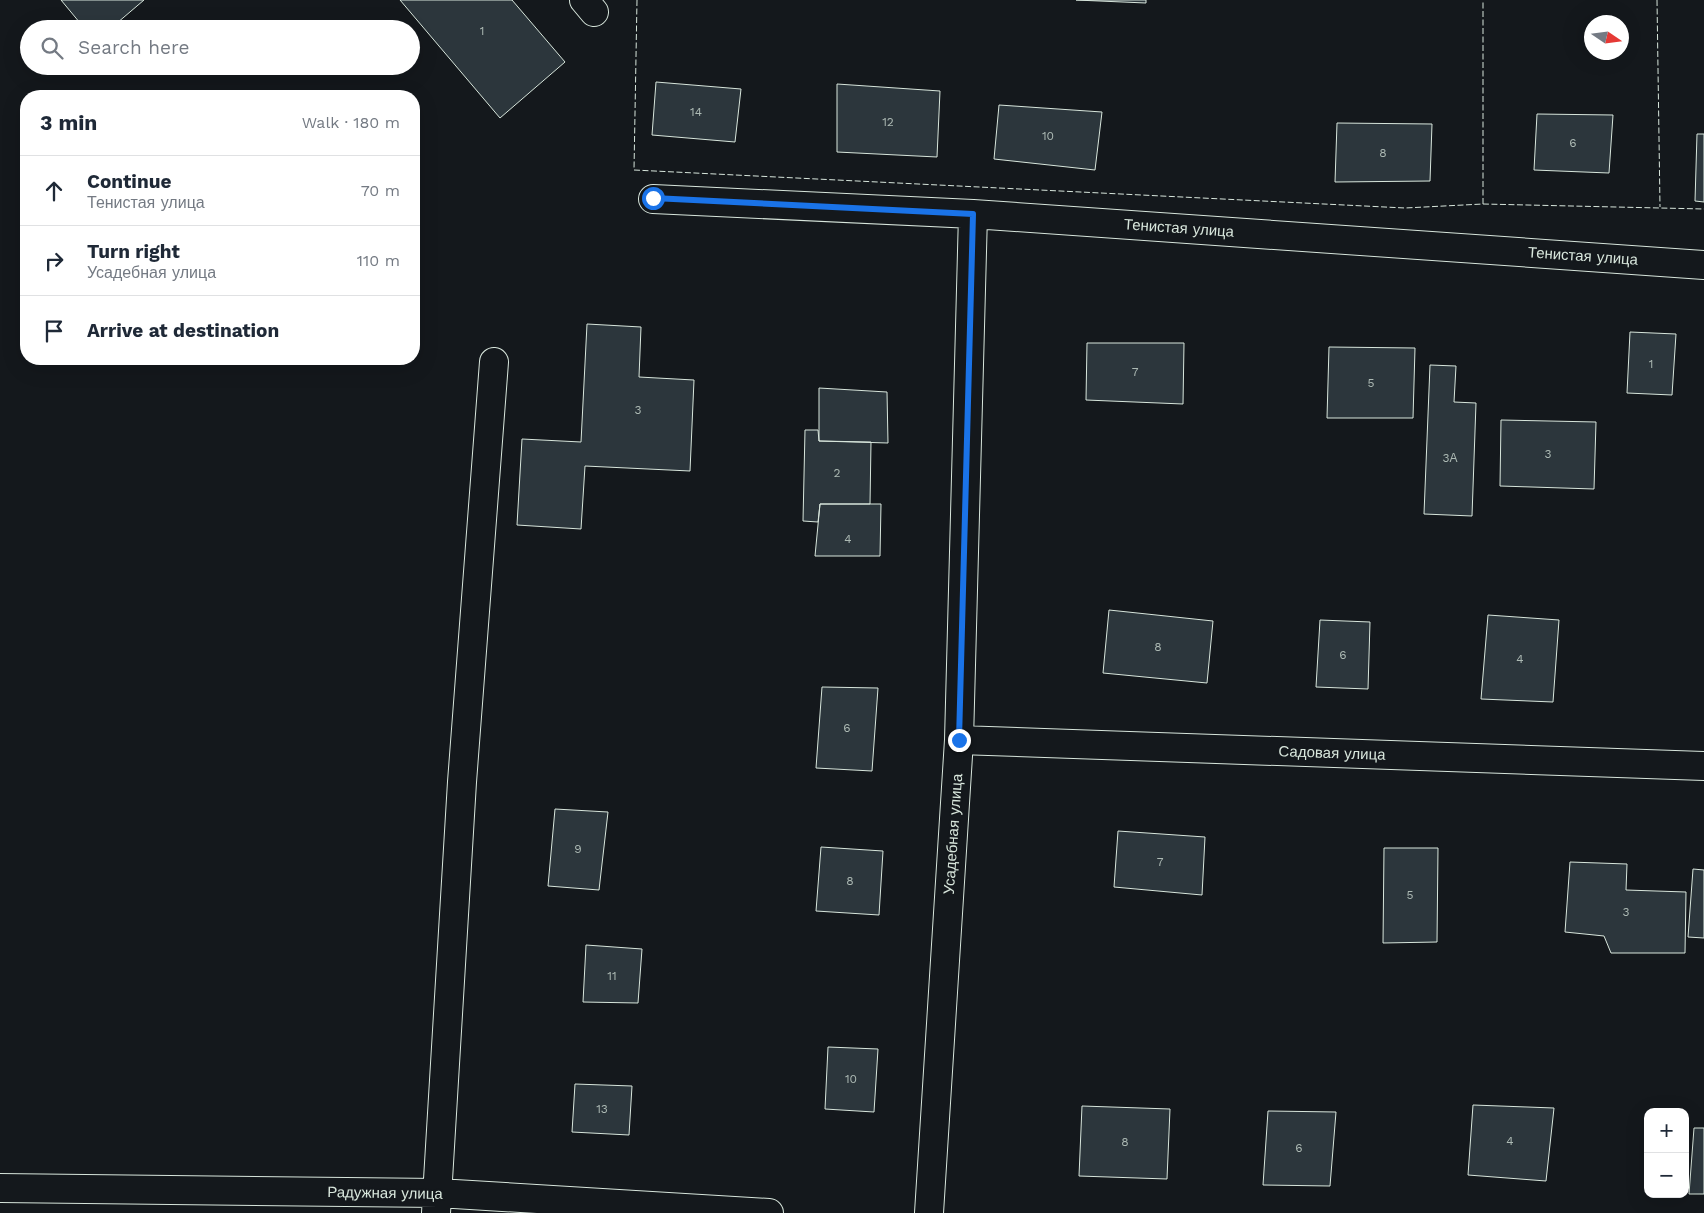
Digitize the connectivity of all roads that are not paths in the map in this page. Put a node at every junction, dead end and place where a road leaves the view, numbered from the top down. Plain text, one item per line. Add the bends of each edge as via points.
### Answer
1 (653, 198) dead end
2 (973, 214) junction
3 (1704, 265) edge
4 (494, 362) dead end
5 (959, 740) junction
6 (1704, 766) edge
7 (0, 1188) edge
8 (437, 1203) edge
9 (769, 1213) edge
10 (929, 1213) edge

1 - 2 street, Тенистая улица
2 - 3 street, Тенистая улица
2 - 5 street, Усадебная улица
4 - 8 street via 462,782
5 - 6 street, Садовая улица
5 - 10 street, Усадебная улица
7 - 8 street, Радужная улица
8 - 9 street, Радужная улица

